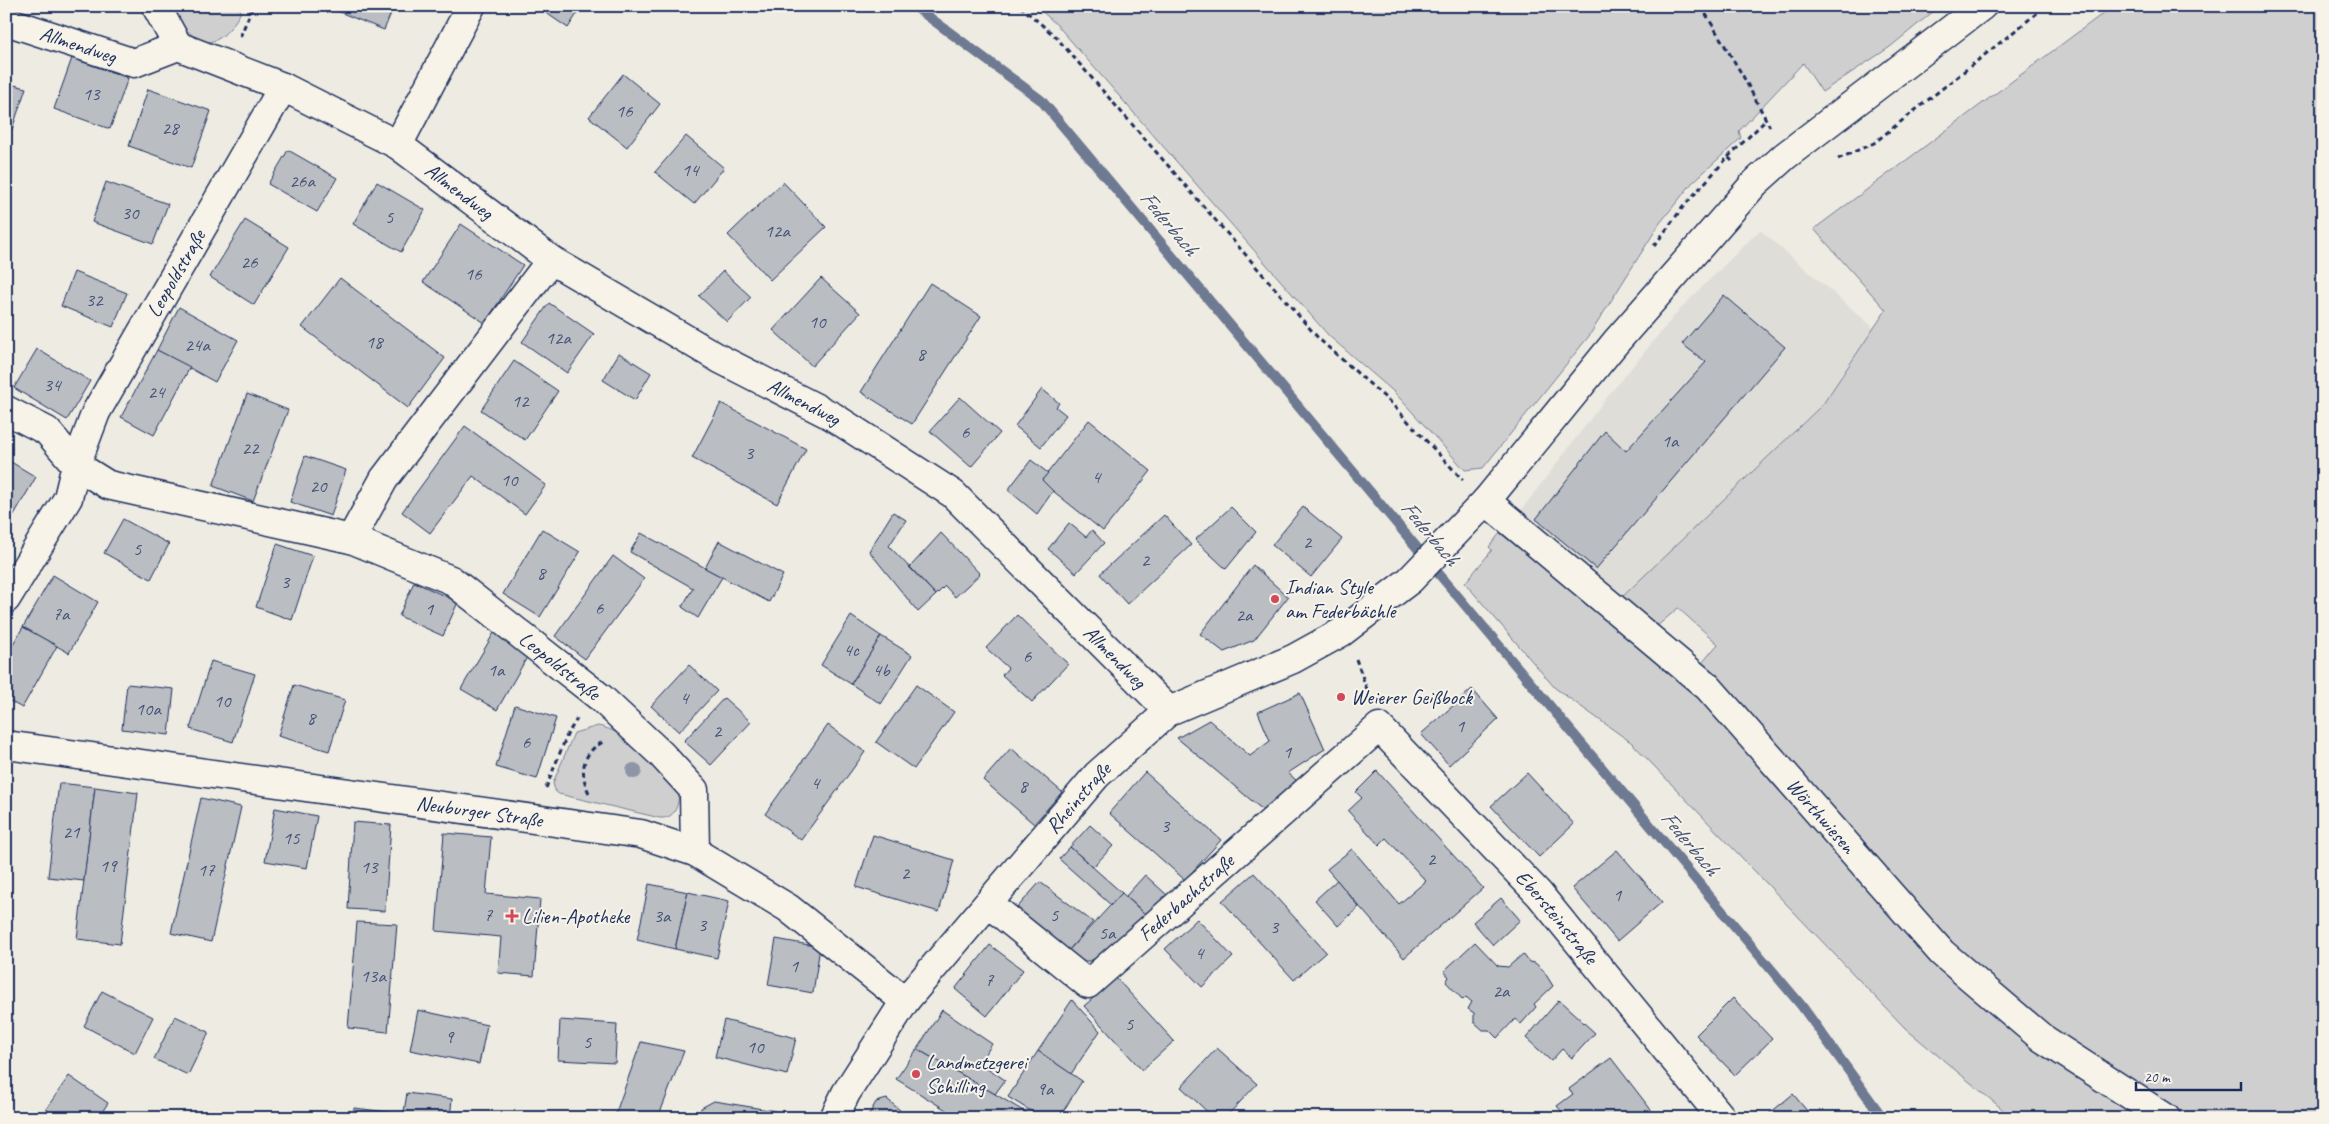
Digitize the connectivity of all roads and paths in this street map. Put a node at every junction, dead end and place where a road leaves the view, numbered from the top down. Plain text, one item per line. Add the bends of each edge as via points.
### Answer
1 (156, 6) edge
2 (253, 6) edge
3 (471, 6) edge
4 (1020, 6) edge
5 (1701, 6) edge
6 (1982, 6) edge
7 (2046, 6) edge
8 (248, 16) dead end
9 (6, 21) edge
10 (178, 46) junction
11 (283, 87) junction
12 (1766, 120) junction
13 (398, 145) junction
14 (1785, 156) junction
15 (1728, 157) dead end
16 (1833, 161) dead end
17 (551, 260) junction
18 (6, 410) edge
19 (76, 465) junction
20 (1486, 501) junction
21 (351, 539) junction
22 (6, 599) edge
23 (1354, 654) dead end
24 (601, 698) junction
25 (1169, 711) junction
26 (623, 717) junction
27 (1379, 727) junction
28 (6, 745) edge
29 (537, 820) junction
30 (596, 828) junction
31 (695, 852) junction
32 (989, 904) junction
33 (905, 1001) junction
34 (834, 1118) edge
35 (1722, 1118) edge
36 (2166, 1118) edge

1 - 10 street
2 - 8 path
3 - 13 street
4 - 20 path via 1056,37 1319,339 1390,402
5 - 12 path
6 - 14 street, Rheinstraße
7 - 16 path via 1874,143
9 - 10 street, Allmendweg via 134,63
10 - 11 street, Allmendweg
11 - 13 street, Allmendweg
11 - 19 street, Leopoldstraße via 96,412
12 - 14 path
12 - 15 path
13 - 17 street, Allmendweg
14 - 20 street, Rheinstraße via 1755,182 1615,343
17 - 21 street via 384,479
17 - 25 street, Allmendweg via 720,359 832,416 953,494
18 - 19 street, Leopoldstraße via 47,431
19 - 21 street, Leopoldstraße via 108,485
19 - 22 street, Leopoldstraße via 68,498
20 - 25 street, Rheinstraße via 1410,580 1342,632 1293,659
20 - 36 street, Wörthwiesen via 1708,687 1942,952 2042,1038
21 - 24 street, Leopoldstraße via 451,580
23 - 27 path
24 - 26 street, Leopoldstraße
24 - 29 path via 579,716 567,735 546,786
25 - 32 street, Rheinstraße via 1097,776
26 - 30 path via 606,740 592,747 583,768 593,802
26 - 31 street, Leopoldstraße via 694,790
27 - 32 street, Federbachstraße via 1088,984
27 - 35 street, Ebersteinstraße via 1539,894
28 - 29 street, Neuburger Straße
29 - 30 street, Neuburger Straße
30 - 31 street, Neuburger Straße via 641,834
31 - 33 street, Neuburger Straße via 788,908
32 - 33 street, Rheinstraße
33 - 34 street, Rheinstraße via 846,1093

